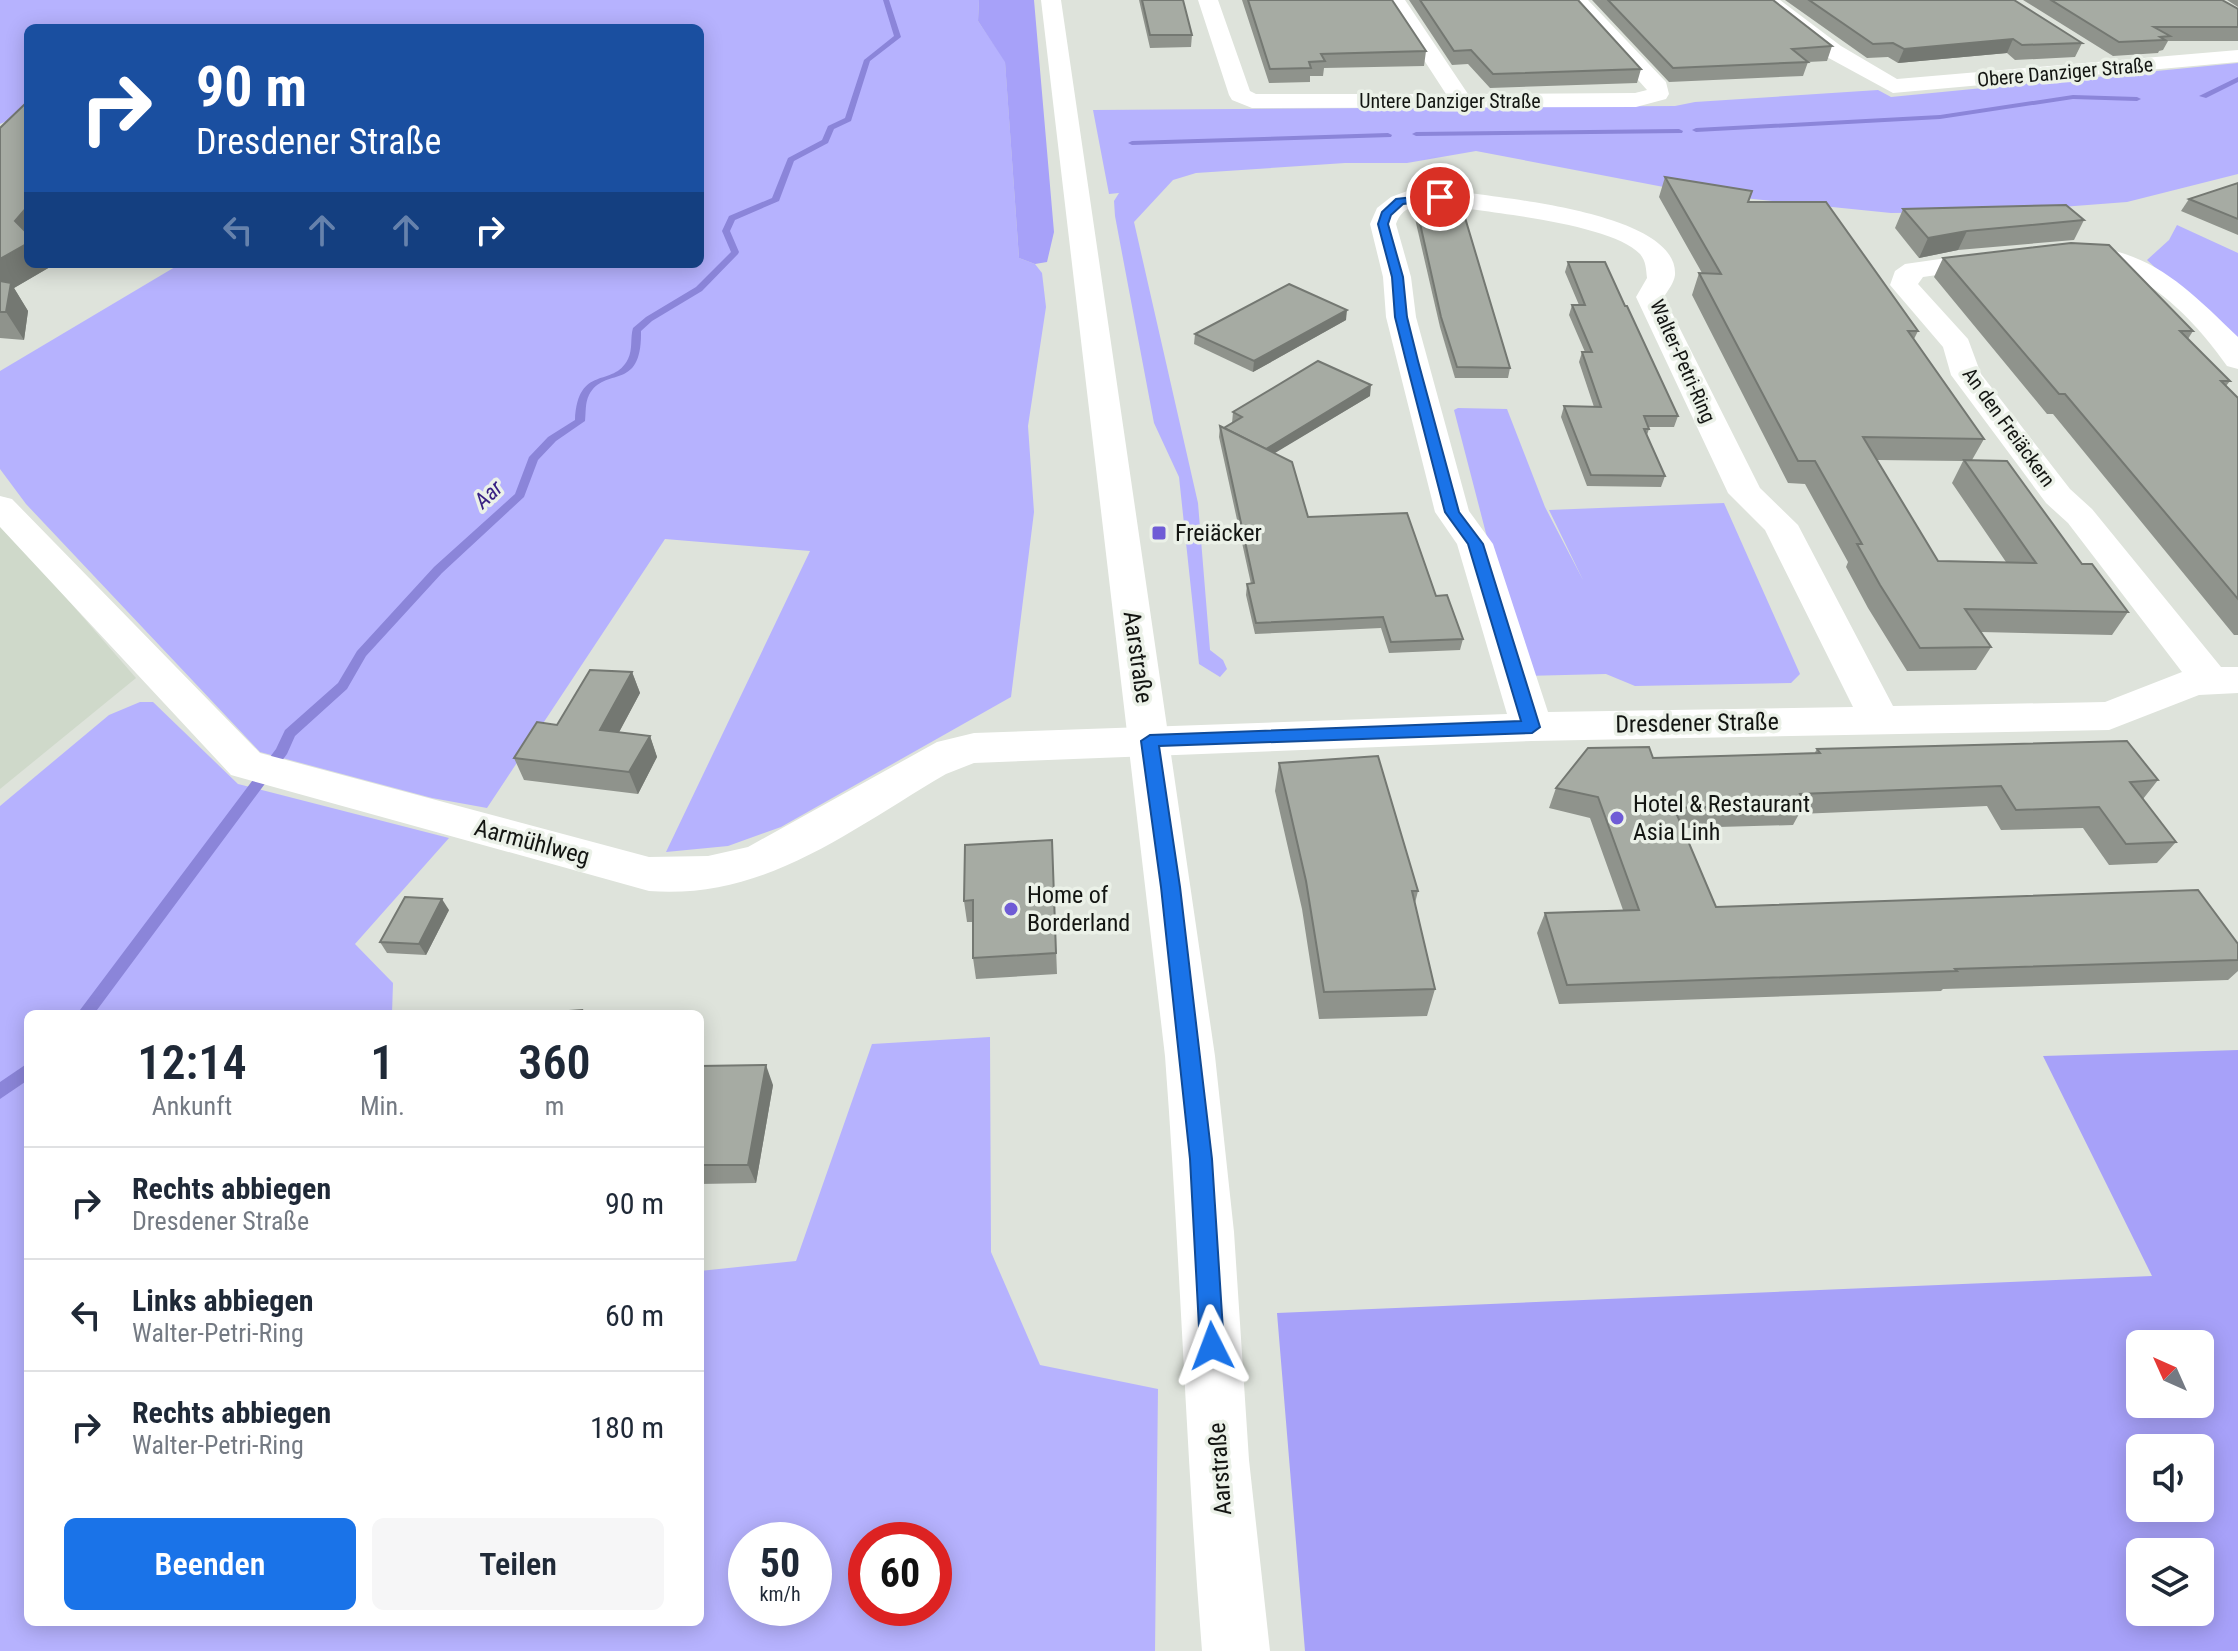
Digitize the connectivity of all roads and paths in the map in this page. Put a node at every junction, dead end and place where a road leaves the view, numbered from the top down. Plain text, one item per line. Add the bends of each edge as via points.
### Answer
1 (1051, 0) edge
2 (1208, 0) edge
3 (1395, 0) edge
4 (1577, 0) edge
5 (1767, 0) edge
6 (2083, 50) edge
7 (2238, 56) edge
8 (2110, 67) junction
9 (1462, 101) junction
10 (2238, 360) edge
11 (0, 506) edge
12 (2224, 680) edge
13 (1880, 719) junction
14 (1532, 727) junction
15 (1150, 741) junction
16 (1236, 1651) edge

1 - 15 street, Aarstraße
2 - 9 street, Untere Danziger Straße via 1240,95 1247,100
3 - 9 street
4 - 9 street, Untere Danziger Straße via 1660,92 1636,100
5 - 8 street, Obere Danziger Straße via 1833,51 1893,86
6 - 8 street
7 - 8 street, Obere Danziger Straße
10 - 12 street, An den Freiäckern via 2234,350 2159,278 2129,261 2087,251 1915,270 1905,277 1904,285 1957,345 1966,375 2058,496
11 - 15 street, Aarmühlweg via 246,764 649,874 677,877 743,868 952,752 1057,742
12 - 13 street, Dresdener Straße via 2194,682 2109,716
13 - 14 street, Dresdener Straße
13 - 14 street, Walter-Petri-Ring via 1780,525 1745,493 1650,297 1661,278 1654,252 1629,235 1593,222 1462,199 1410,198 1393,207 1383,224 1401,317 1452,512 1475,544
14 - 15 street, Dresdener Straße
15 - 16 street, Aarstraße via 1201,1159 1218,1460

